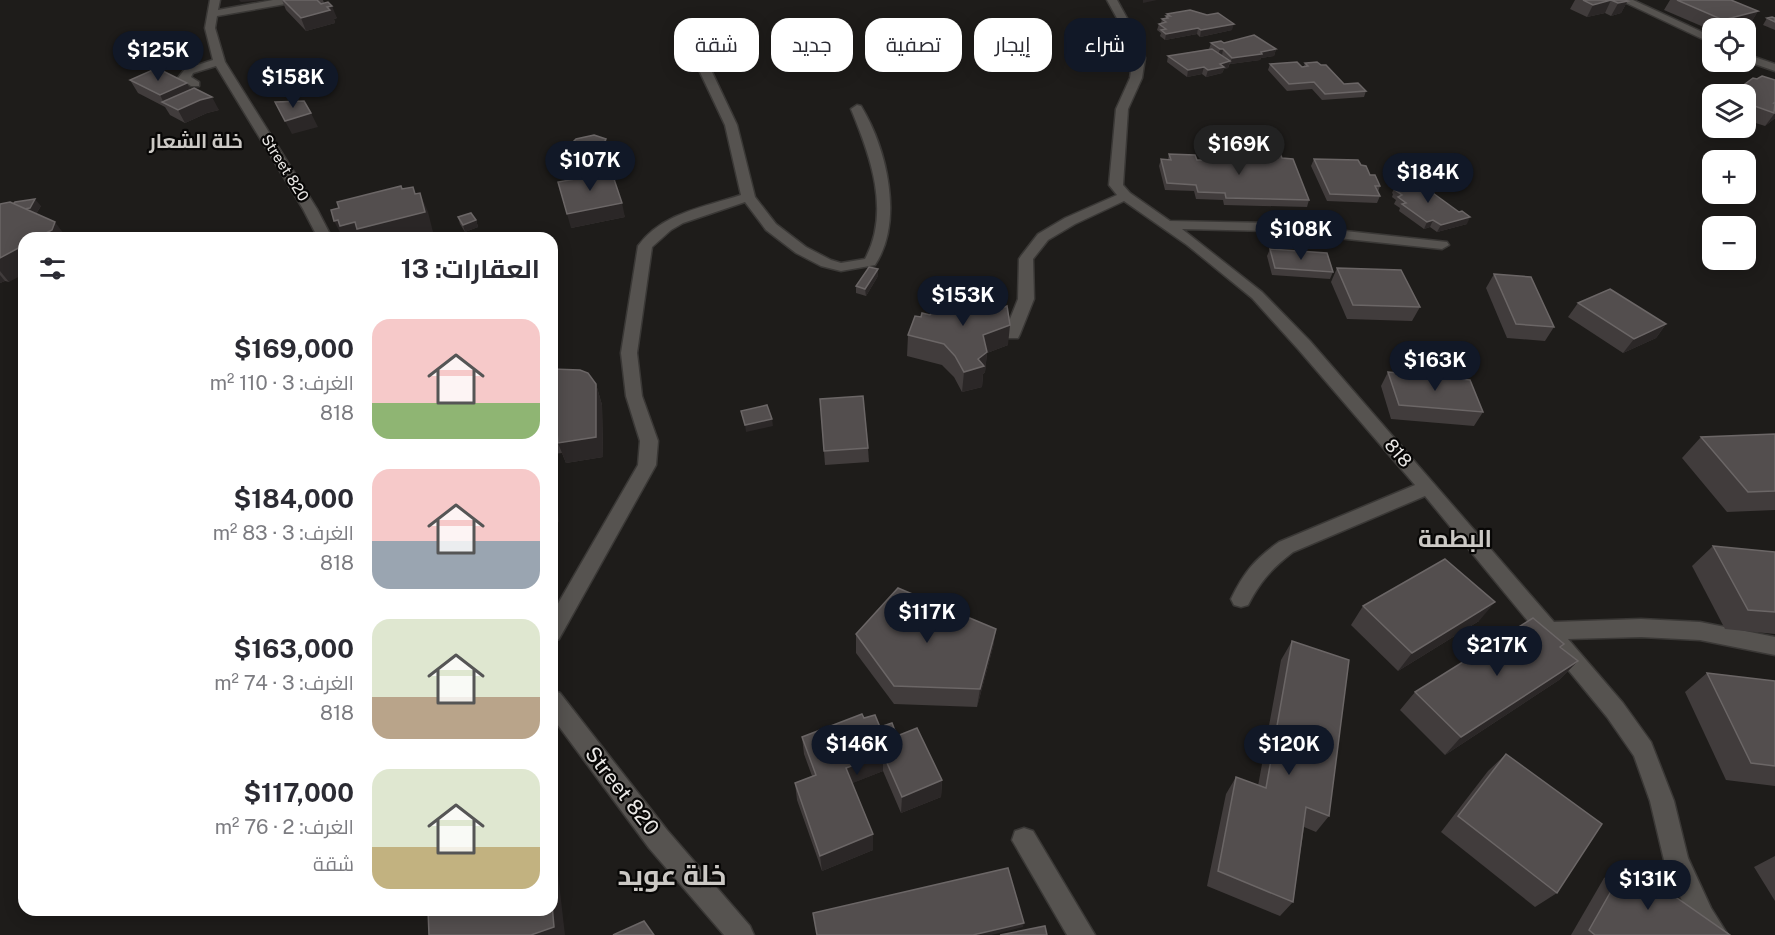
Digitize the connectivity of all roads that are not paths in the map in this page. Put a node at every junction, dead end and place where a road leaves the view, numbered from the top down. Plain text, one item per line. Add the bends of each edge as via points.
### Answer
1 (215, 0) edge
2 (291, 0) edge
3 (1112, 0) edge
4 (1625, 0) edge
5 (211, 14) junction
6 (1702, 36) edge
7 (1756, 61) edge
8 (219, 62) junction
9 (1775, 68) edge
10 (706, 72) edge
11 (195, 84) dead end
12 (857, 109) dead end
13 (1125, 196) junction
14 (748, 197) junction
15 (1168, 225) junction
16 (322, 232) edge
17 (1442, 245) dead end
18 (1012, 334) edge
19 (1428, 487) junction
20 (1241, 599) dead end
21 (558, 622) edge
22 (1547, 631) junction
23 (1775, 646) edge
24 (558, 708) edge
25 (1024, 840) dead end
26 (741, 935) edge
27 (1082, 935) edge
28 (1715, 935) edge

1 - 5 street, Street 820
2 - 5 street
3 - 13 street via 1134,40 1139,58 1136,78 1122,110 1116,185
4 - 6 street
5 - 8 street, Street 820 via 210,28
7 - 9 street
8 - 11 street via 189,71 184,78
8 - 16 street, Street 820
10 - 14 street via 731,124
12 - 14 street via 872,141 883,200 883,232 870,262 841,267 818,259 771,227
13 - 15 street, 818
13 - 18 street via 1070,220 1043,237 1026,259 1026,299
14 - 21 street via 682,220 654,234 645,246 629,353 634,396 649,441 646,465
15 - 17 street via 1267,225
15 - 19 street, 818 via 1257,296
19 - 20 street via 1286,547 1266,561
19 - 22 street, 818
22 - 23 street via 1700,631
22 - 28 street, 818 via 1615,710 1643,750 1662,801 1676,860 1702,917
24 - 26 street, Street 820 via 658,839
25 - 27 street

